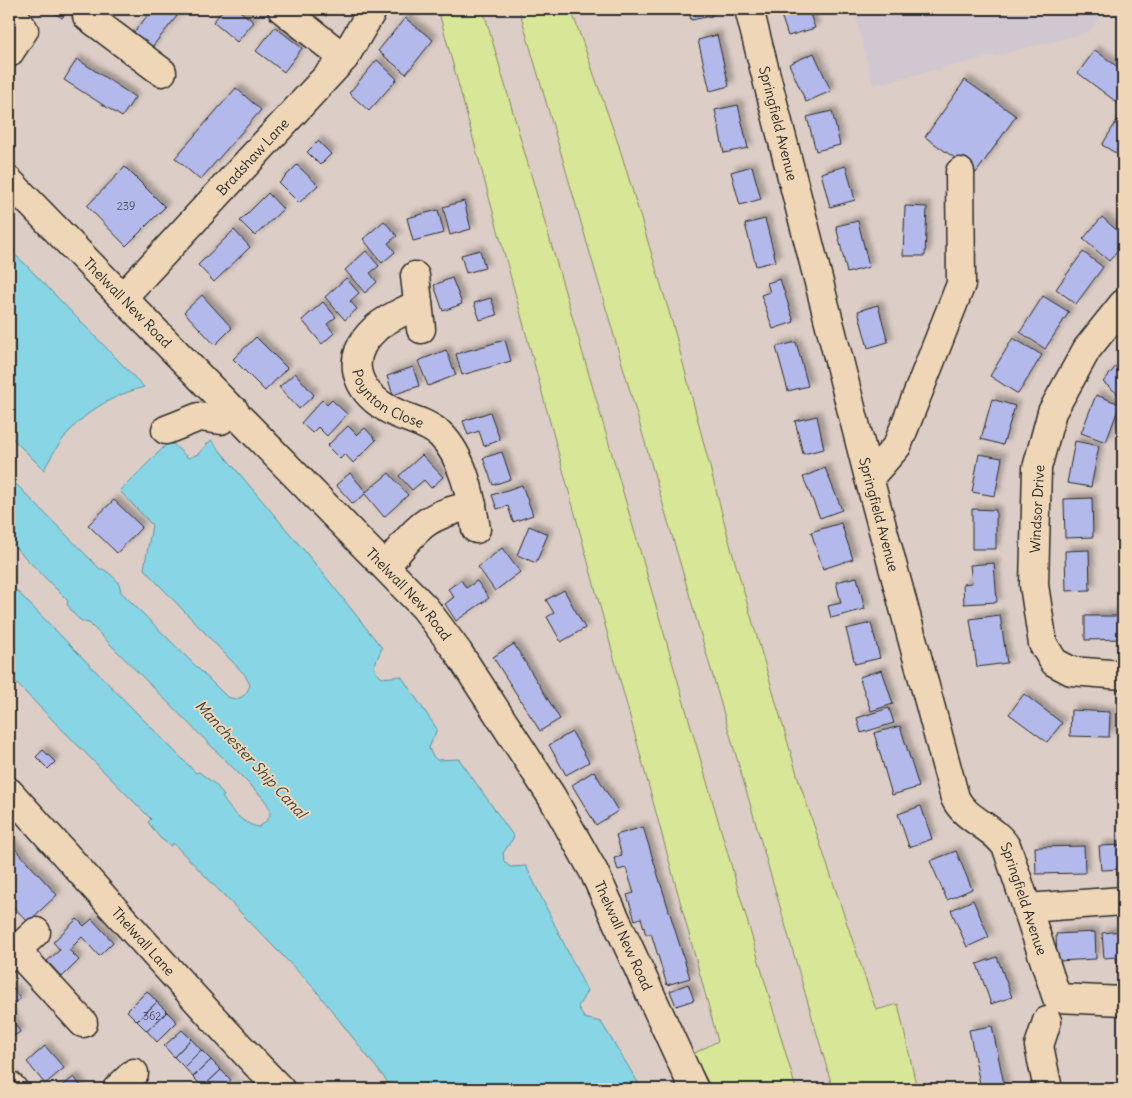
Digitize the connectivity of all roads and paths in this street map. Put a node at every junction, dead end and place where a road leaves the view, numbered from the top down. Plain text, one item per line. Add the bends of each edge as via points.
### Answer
1 (10, 9) edge
2 (282, 9) edge
3 (372, 9) edge
4 (749, 9) edge
5 (85, 19) edge
6 (9, 53) edge
7 (344, 58) junction
8 (162, 72) dead end
9 (960, 172) dead end
10 (9, 181) edge
11 (415, 276) dead end
12 (123, 297) junction
13 (1123, 304) edge
14 (234, 410) junction
15 (166, 430) dead end
16 (869, 478) junction
17 (386, 566) junction
18 (1123, 674) edge
19 (9, 792) edge
20 (1123, 901) edge
21 (1027, 908) junction
22 (36, 932) dead end
23 (12, 954) edge
24 (1123, 1001) edge
25 (1052, 1010) junction
26 (84, 1023) dead end
27 (9, 1085) edge
28 (13, 1089) edge
29 (280, 1089) edge
30 (694, 1089) edge
31 (1048, 1089) edge

1 - 6 street via 24,30
2 - 7 street
3 - 7 street, Bradshaw Lane
4 - 16 street, Springfield Avenue
5 - 8 street
7 - 12 street, Bradshaw Lane
9 - 16 street via 960,284 897,446
10 - 12 street, Thelwall New Road
11 - 17 street, Poynton Close via 420,317 376,328 363,342 356,359 358,380 370,396 389,410 427,425 440,434 453,451 462,472 474,517 439,515 414,533
12 - 14 street, Thelwall New Road
13 - 18 street, Windsor Drive via 1087,349 1052,412 1037,468 1034,585 1043,644 1054,662 1071,671
14 - 15 street via 221,420 199,417
14 - 17 street, Thelwall New Road
16 - 21 street, Springfield Avenue via 956,798 965,813 1002,840
17 - 30 street, Thelwall New Road via 425,608 458,652 552,797 594,872
19 - 29 street, Thelwall Lane via 175,978
20 - 21 street
21 - 25 street, Springfield Avenue
22 - 23 street
23 - 26 street
24 - 25 street
25 - 31 street via 1039,1046
27 - 28 street

